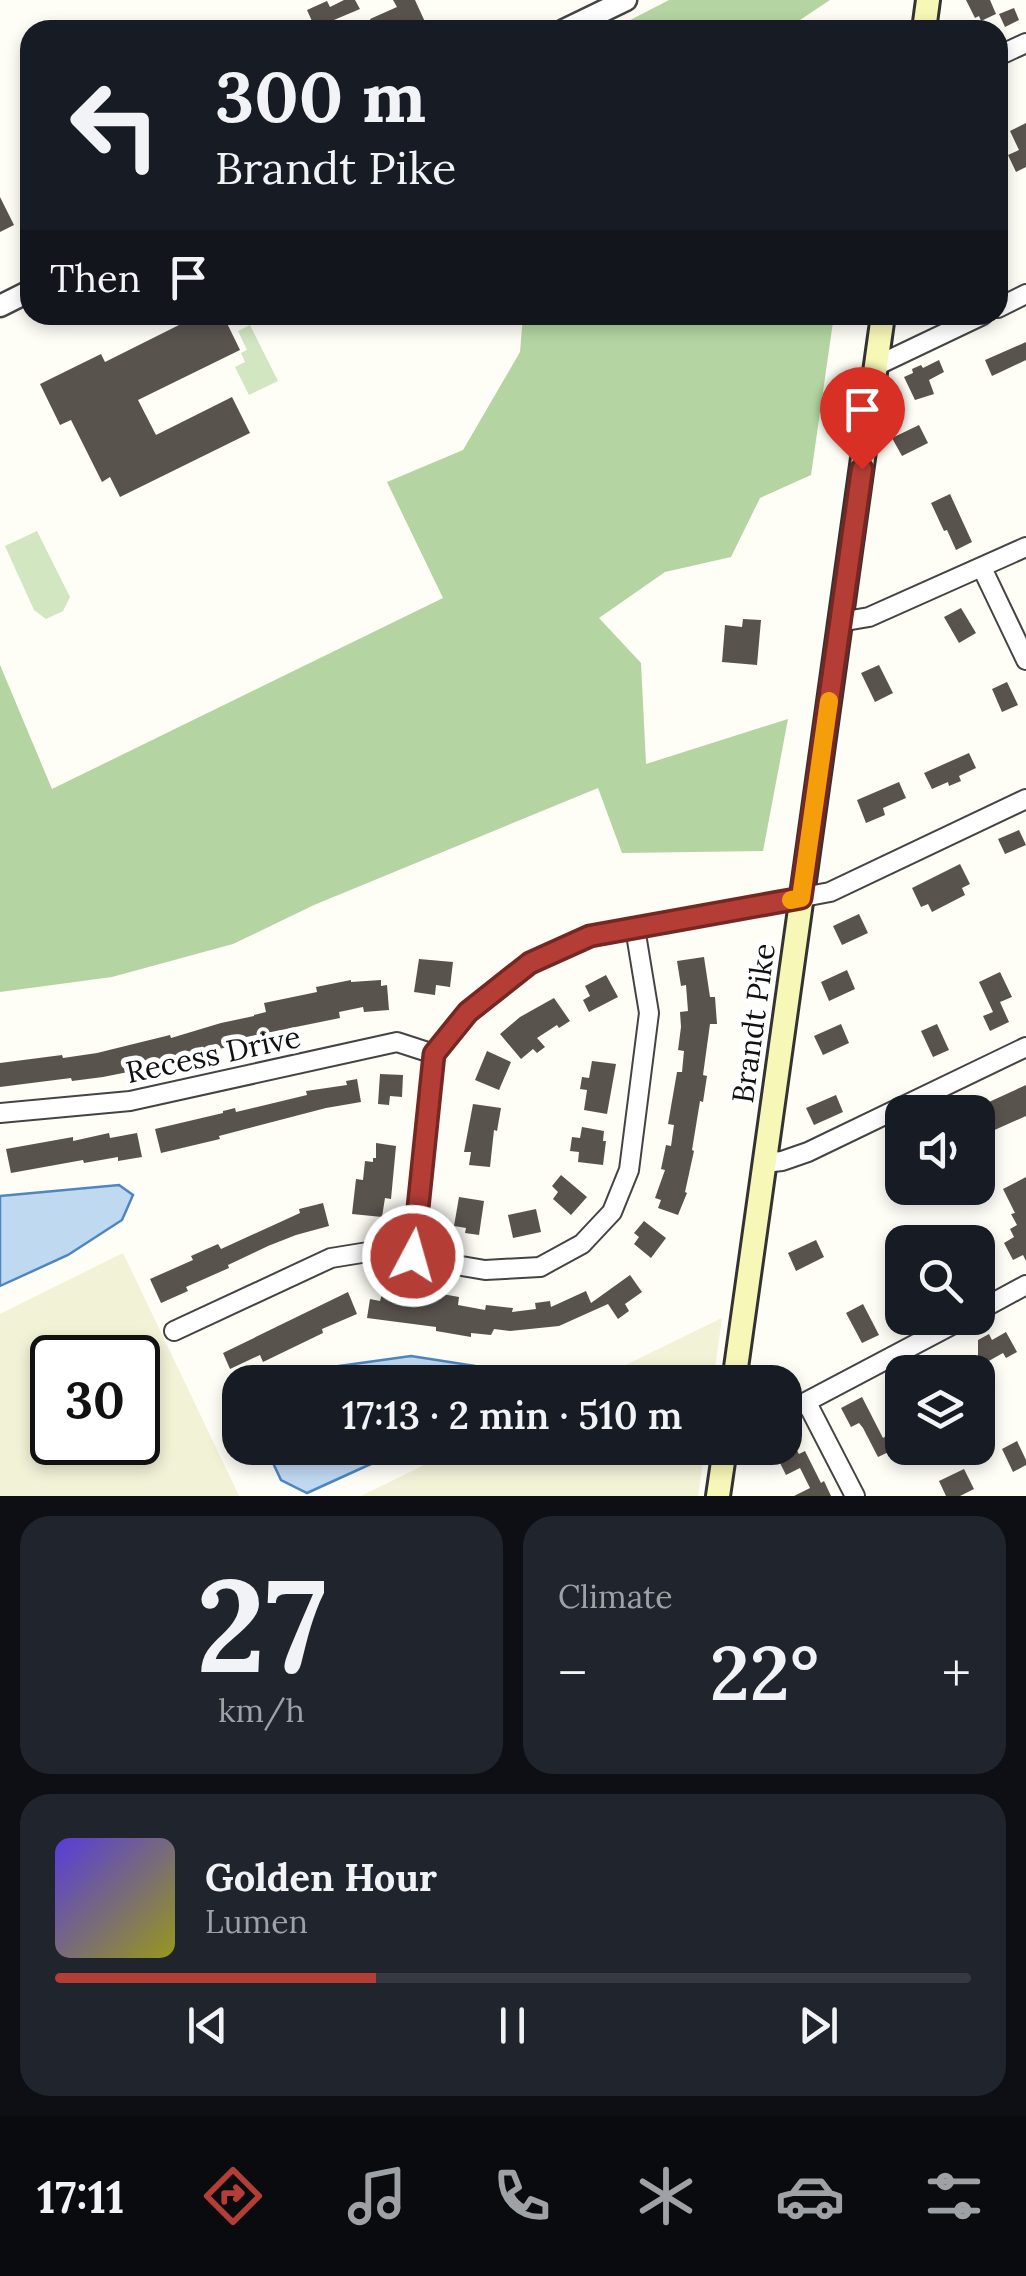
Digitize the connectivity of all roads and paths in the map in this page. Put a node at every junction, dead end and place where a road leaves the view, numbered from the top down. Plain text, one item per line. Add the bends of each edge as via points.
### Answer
1 (626, 0) edge
2 (585, 20) edge
3 (1022, 45) edge
4 (1026, 66) edge
5 (882, 325) edge
6 (962, 325) edge
7 (876, 366) junction
8 (1026, 548) edge
9 (982, 568) junction
10 (840, 622) junction
11 (1026, 660) edge
12 (1026, 799) edge
13 (801, 898) junction
14 (636, 928) junction
15 (1026, 1047) edge
16 (434, 1054) junction
17 (0, 1113) edge
18 (764, 1164) junction
19 (413, 1256) junction
20 (1026, 1285) edge
21 (995, 1302) edge
22 (174, 1332) dead end
23 (933, 1335) edge
24 (736, 1365) edge
25 (807, 1403) junction
26 (802, 1405) edge
27 (723, 1465) edge
28 (718, 1496) edge
29 (855, 1496) edge

1 - 2 street
3 - 4 street
5 - 7 main road, Brandt Pike
6 - 7 street
7 - 10 main road, Brandt Pike
8 - 9 street
9 - 10 street via 869,618
9 - 11 street
10 - 13 main road, Brandt Pike
12 - 13 street via 830,892
13 - 14 street
13 - 18 main road, Brandt Pike
14 - 16 street via 590,936 530,963 468,1012
14 - 19 street via 649,1013 629,1170 612,1212 582,1244 540,1267 485,1270
15 - 18 street via 808,1152
16 - 17 street, Recess Drive via 397,1042 130,1101
16 - 19 street
18 - 24 main road, Brandt Pike
19 - 22 street via 374,1251 331,1258
20 - 21 street
23 - 25 street
25 - 26 street
25 - 29 street
27 - 28 main road

